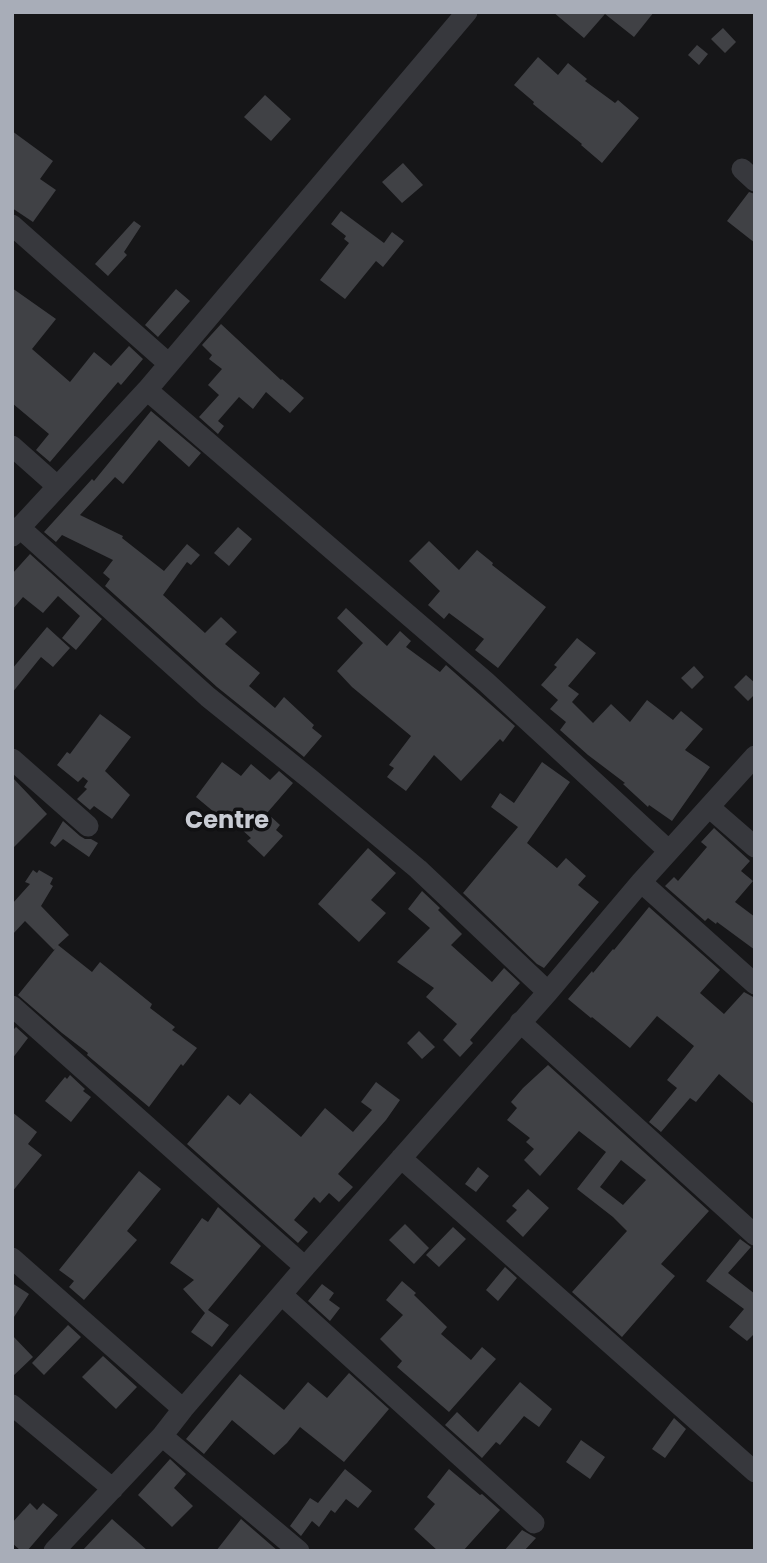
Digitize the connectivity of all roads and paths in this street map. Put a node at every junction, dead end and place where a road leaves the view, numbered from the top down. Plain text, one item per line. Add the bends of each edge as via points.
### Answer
1 (467, 12) edge
2 (12, 225) edge
3 (169, 364) junction
4 (147, 390) junction
5 (12, 446) edge
6 (57, 486) junction
7 (16, 531) edge
8 (755, 755) edge
9 (12, 759) edge
10 (709, 807) junction
11 (88, 826) dead end
12 (755, 847) edge
13 (669, 851) junction
14 (641, 882) junction
15 (755, 984) edge
16 (548, 992) junction
17 (12, 1006) edge
18 (520, 1023) junction
19 (401, 1158) junction
20 (755, 1235) edge
21 (12, 1258) edge
22 (305, 1267) junction
23 (282, 1295) junction
24 (12, 1405) edge
25 (183, 1409) junction
26 (162, 1436) junction
27 (755, 1472) edge
28 (113, 1489) junction
29 (534, 1523) dead end
30 (54, 1551) edge
31 (299, 1551) edge

1 - 3 street
2 - 3 street
3 - 4 street
4 - 6 street
4 - 13 street via 486,682
5 - 6 street
6 - 7 street
7 - 16 street via 418,869
8 - 10 street
9 - 11 street
10 - 12 street
10 - 13 street
13 - 14 street
14 - 15 street
14 - 16 street
16 - 18 street
17 - 22 street
18 - 19 street
18 - 20 street
19 - 22 street
19 - 27 street
21 - 25 street
22 - 23 street
23 - 25 street
23 - 29 street
24 - 28 street
25 - 26 street
26 - 28 street
26 - 31 street
28 - 30 street

